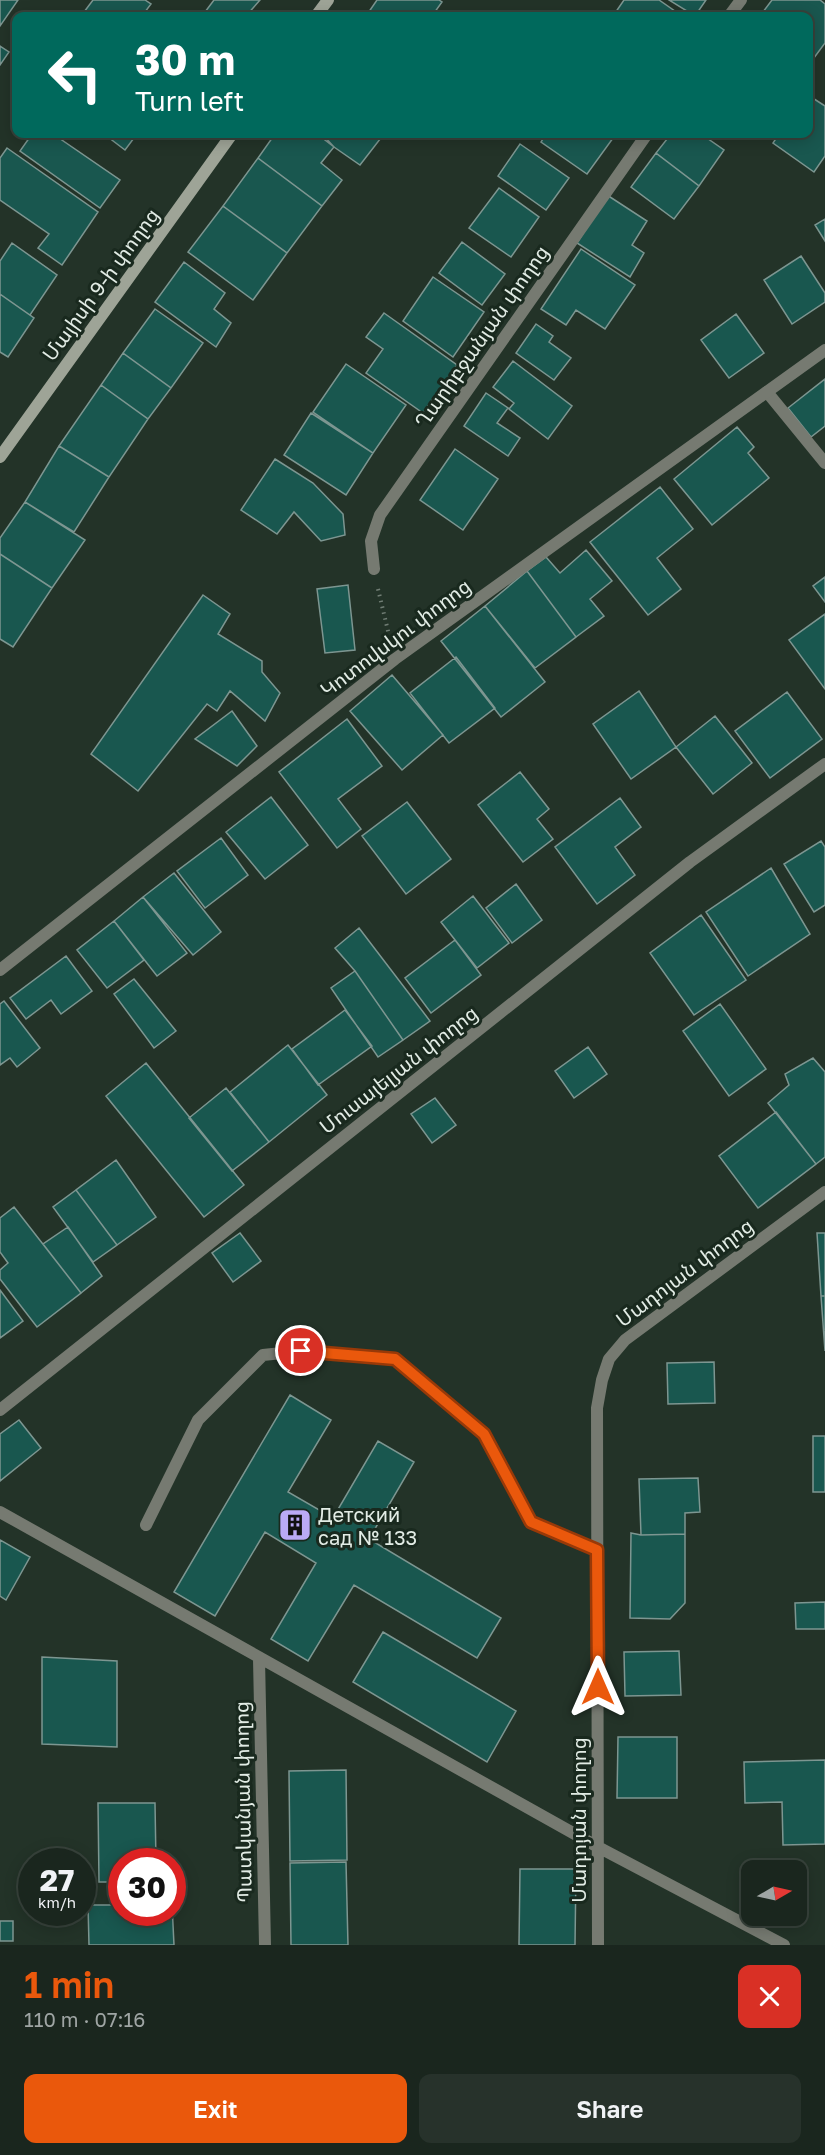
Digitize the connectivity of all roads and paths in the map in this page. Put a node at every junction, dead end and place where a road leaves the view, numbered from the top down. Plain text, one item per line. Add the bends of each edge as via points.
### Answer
1 (229, 138) edge
2 (644, 138) edge
3 (825, 350) edge
4 (767, 392) junction
5 (0, 457) edge
6 (825, 463) edge
7 (374, 569) joint
8 (395, 659) junction
9 (825, 764) edge
10 (0, 970) edge
11 (825, 1192) edge
12 (0, 1410) edge
13 (0, 1512) edge
14 (146, 1525) dead end
15 (597, 1550) junction
16 (259, 1659) junction
17 (598, 1847) junction
18 (265, 1945) edge
19 (597, 1945) edge
20 (784, 1945) edge

1 - 5 street, Մայիսի 9-ի փողոց
2 - 7 street, Ղարիբջանյան փողոց via 380,515 371,541
3 - 4 street, Կոտովսկու փողոց
4 - 6 street
4 - 8 street, Կոտովսկու փողոց
7 - 8 path
8 - 10 street, Կոտովսկու փողոց
9 - 12 street, Մուսայելյան փողոց via 690,862
11 - 15 street, Մադոյան փողոց via 625,1340 609,1359 597,1408
13 - 16 street
14 - 15 street via 198,1420 263,1355 301,1351 395,1359 484,1434 531,1522
15 - 17 street, Մադոյան փողոց
16 - 17 street
16 - 18 street, Պատկանյան փողոց
17 - 19 street, Մադոյան փողոց
17 - 20 street

